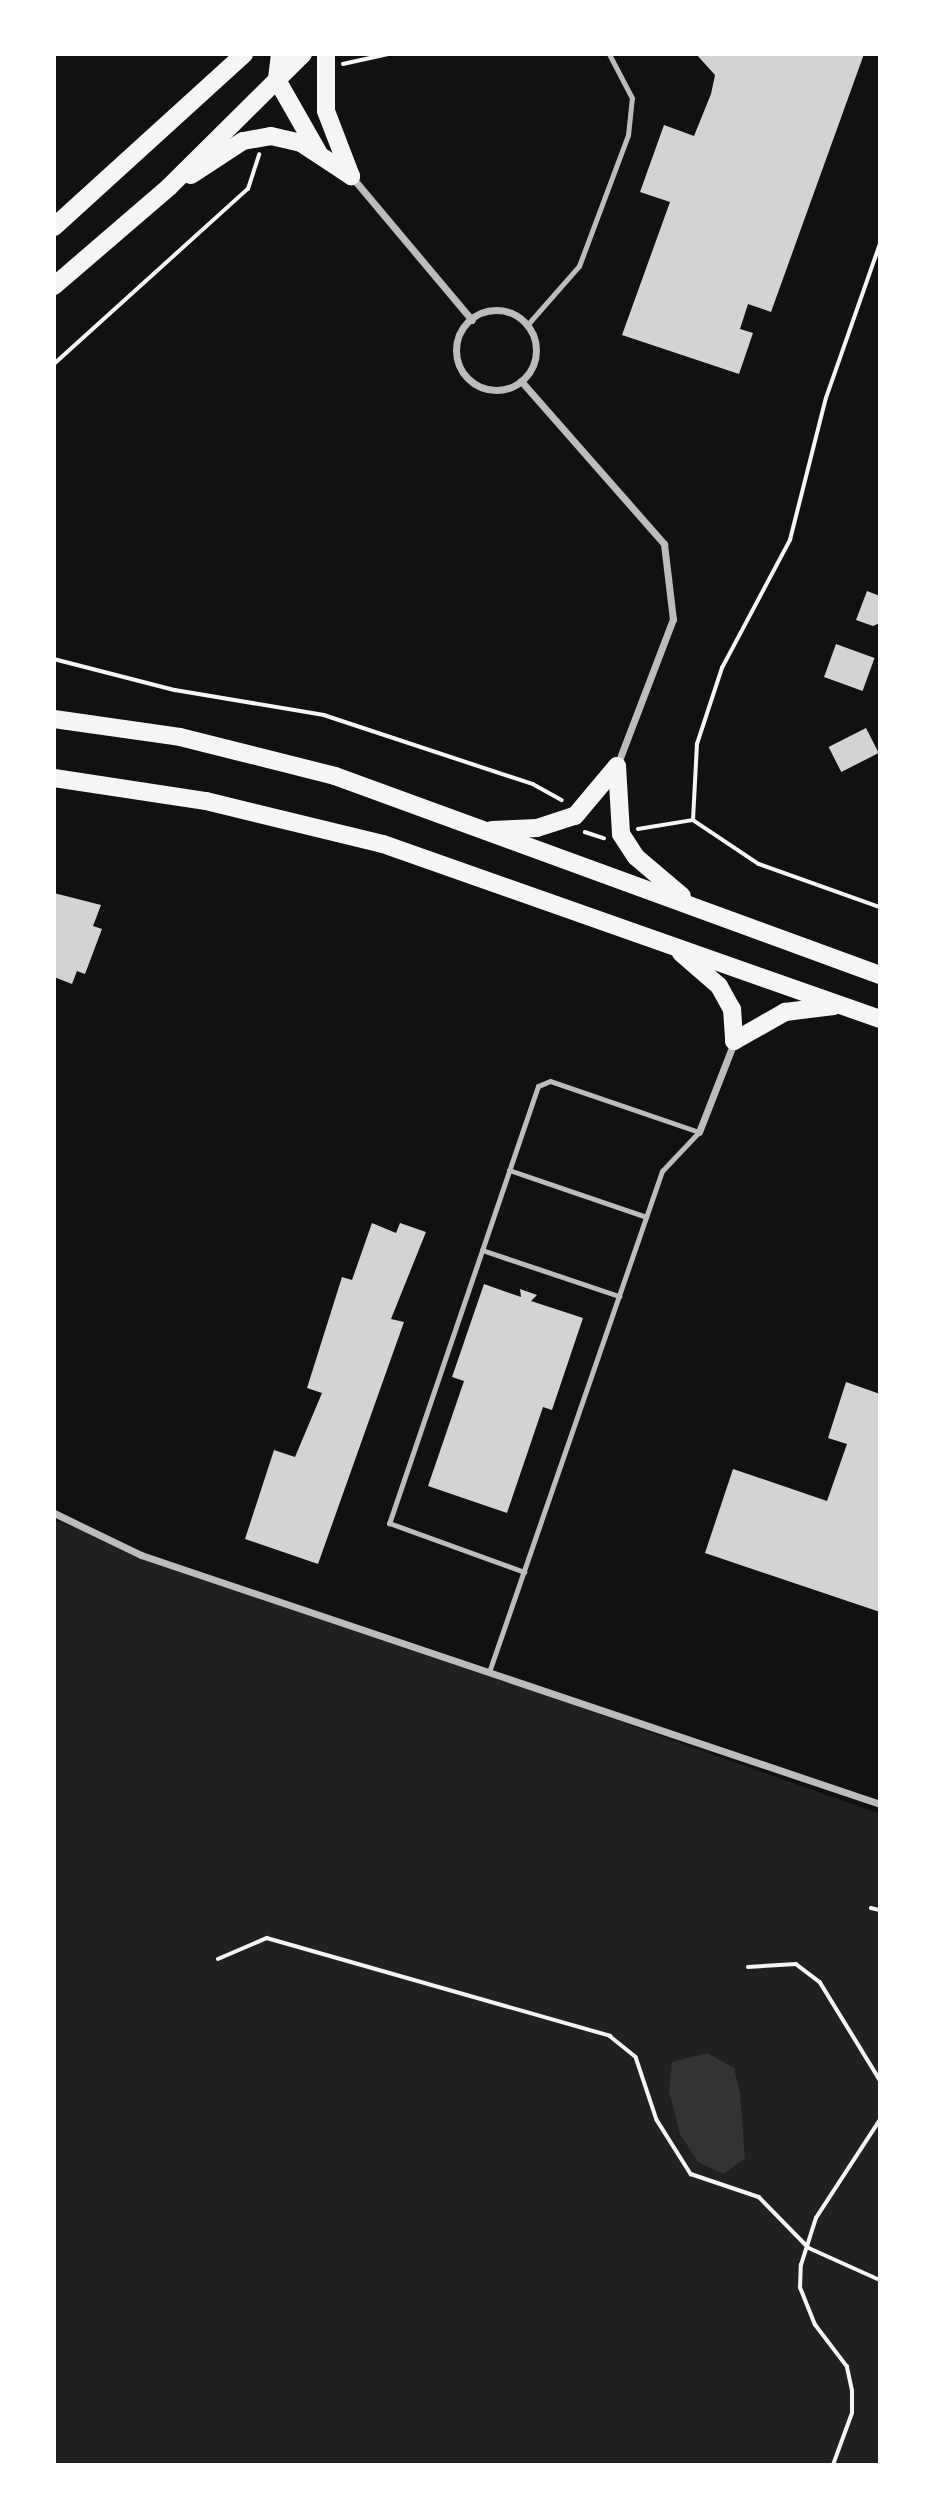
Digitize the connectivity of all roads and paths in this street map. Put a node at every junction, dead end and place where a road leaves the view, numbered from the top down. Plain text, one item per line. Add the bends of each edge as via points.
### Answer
1 (244, 54) edge
2 (280, 54) edge
3 (303, 54) edge
4 (326, 54) edge
5 (388, 54) edge
6 (609, 54) edge
7 (343, 64) dead end
8 (277, 80) junction
9 (260, 146) dead end
10 (319, 154) junction
11 (351, 176) junction
12 (169, 187) junction
13 (54, 227) edge
14 (880, 244) edge
15 (54, 286) edge
16 (472, 320) junction
17 (528, 324) junction
18 (54, 364) edge
19 (521, 381) junction
20 (54, 659) edge
21 (54, 719) edge
22 (617, 766) junction
23 (54, 778) edge
24 (568, 806) dead end
25 (693, 820) junction
26 (581, 826) dead end
27 (483, 830) junction
28 (631, 831) dead end
29 (607, 838) dead end
30 (692, 905) junction
31 (880, 907) edge
32 (667, 943) junction
33 (880, 975) edge
34 (836, 1005) junction
35 (880, 1019) edge
36 (734, 1041) junction
37 (699, 1132) junction
38 (509, 1170) junction
39 (646, 1217) junction
40 (482, 1250) junction
41 (619, 1296) junction
42 (54, 1513) edge
43 (524, 1572) junction
44 (489, 1672) junction
45 (880, 1804) edge
46 (871, 1908) dead end
47 (880, 1910) edge
48 (218, 1959) dead end
49 (748, 1966) dead end
50 (880, 2080) edge
51 (880, 2120) edge
52 (806, 2243) junction
53 (880, 2280) edge
54 (834, 2465) edge

1 - 13 highway
2 - 8 highway
3 - 8 highway
4 - 11 highway via 326,111
5 - 7 path
6 - 17 lane via 632,98 628,135 579,266
8 - 10 highway
8 - 12 highway
9 - 18 path via 247,189
10 - 11 highway
10 - 12 highway via 271,136 243,141
11 - 16 street
12 - 15 highway
14 - 25 path via 829,386 790,540 722,668 697,744
16 - 17 street via 500,310
16 - 19 street via 457,346 468,379 490,390
17 - 19 street via 536,356
19 - 22 street via 664,544 673,619
20 - 24 path via 175,690 324,715 533,784
21 - 27 highway via 272,759
22 - 27 highway via 575,816 537,828
22 - 30 highway via 616,811 626,844
23 - 32 highway via 206,801 383,844
25 - 28 path
25 - 31 path via 760,864
26 - 29 path
27 - 30 highway
30 - 33 highway
32 - 34 highway
32 - 36 highway via 719,986 732,1009
34 - 35 highway
34 - 36 highway via 785,1012
36 - 37 street
37 - 38 lane via 543,1081
37 - 39 lane via 667,1162
38 - 39 lane
38 - 40 lane
39 - 41 lane
40 - 41 lane
40 - 43 lane via 389,1523
41 - 43 lane
42 - 44 street via 141,1555
43 - 44 lane
44 - 45 street
46 - 47 path
48 - 52 path via 267,1938 610,2036 636,2057 657,2120 691,2174 759,2197
49 - 50 path via 796,1964 820,1982
51 - 52 path via 828,2197
52 - 53 path
52 - 54 path via 800,2288 815,2325 847,2367 852,2391 852,2413

